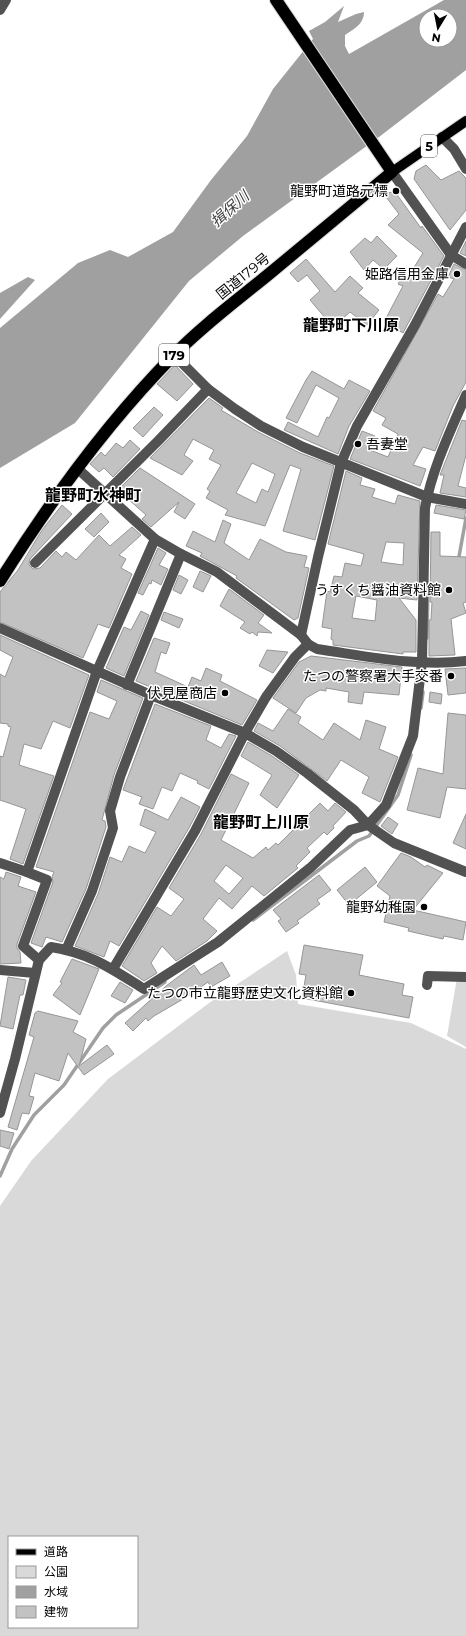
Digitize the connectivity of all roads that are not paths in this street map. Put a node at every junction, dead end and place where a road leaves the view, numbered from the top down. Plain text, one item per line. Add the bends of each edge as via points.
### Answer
1 (6, 0) edge
2 (276, 0) edge
3 (0, 10) edge
4 (466, 121) edge
5 (442, 137) junction
6 (466, 169) edge
7 (392, 172) junction
8 (466, 227) edge
9 (451, 255) junction
10 (466, 264) edge
11 (174, 355) junction
12 (208, 388) junction
13 (466, 395) edge
14 (341, 463) junction
15 (78, 469) junction
16 (106, 494) junction
17 (427, 497) junction
18 (466, 504) edge
19 (155, 539) junction
20 (181, 554) junction
21 (35, 563) dead end
22 (0, 581) edge
23 (0, 628) edge
24 (301, 635) junction
25 (308, 644) junction
26 (466, 661) edge
27 (426, 662) junction
28 (97, 671) junction
29 (127, 684) junction
30 (150, 695) junction
31 (245, 733) junction
32 (368, 825) junction
33 (0, 863) edge
34 (27, 872) junction
35 (466, 872) edge
36 (66, 950) junction
37 (39, 960) junction
38 (113, 969) junction
39 (0, 970) edge
40 (35, 973) junction
41 (466, 977) edge
42 (427, 986) dead end
43 (0, 1113) edge

1 - 3 street
2 - 7 highway
4 - 5 main road, 5
5 - 6 street via 454,149
5 - 7 main road, 5
7 - 9 street
7 - 11 highway, 国道179号 / 179
8 - 9 street
9 - 10 street
9 - 14 street via 357,426
11 - 12 street
11 - 15 highway, 国道179号 / 179 via 124,410
12 - 14 street via 261,426
12 - 16 street
13 - 17 street via 441,453
14 - 17 street
14 - 24 street
15 - 16 street
15 - 22 highway, 国道179号 / 179 via 24,542
16 - 19 street
16 - 21 street
17 - 18 street
17 - 27 street
19 - 20 street
19 - 28 street
20 - 24 street via 217,572
20 - 29 street
23 - 28 street
24 - 25 street
25 - 27 street via 317,649 387,660
25 - 31 street via 266,696
26 - 27 street
27 - 32 street via 413,736 386,805
28 - 29 street
28 - 34 street
29 - 30 street
30 - 31 street
30 - 36 street via 110,811 113,828 92,891
31 - 32 street via 307,773 354,810
31 - 38 street via 195,831
32 - 35 street via 394,843
32 - 38 street via 350,830 310,868 218,942 144,989
33 - 34 street
34 - 37 street via 47,880 24,946
36 - 37 street via 51,947
36 - 38 street
37 - 40 street
39 - 40 street
40 - 43 street
41 - 42 street via 428,976

